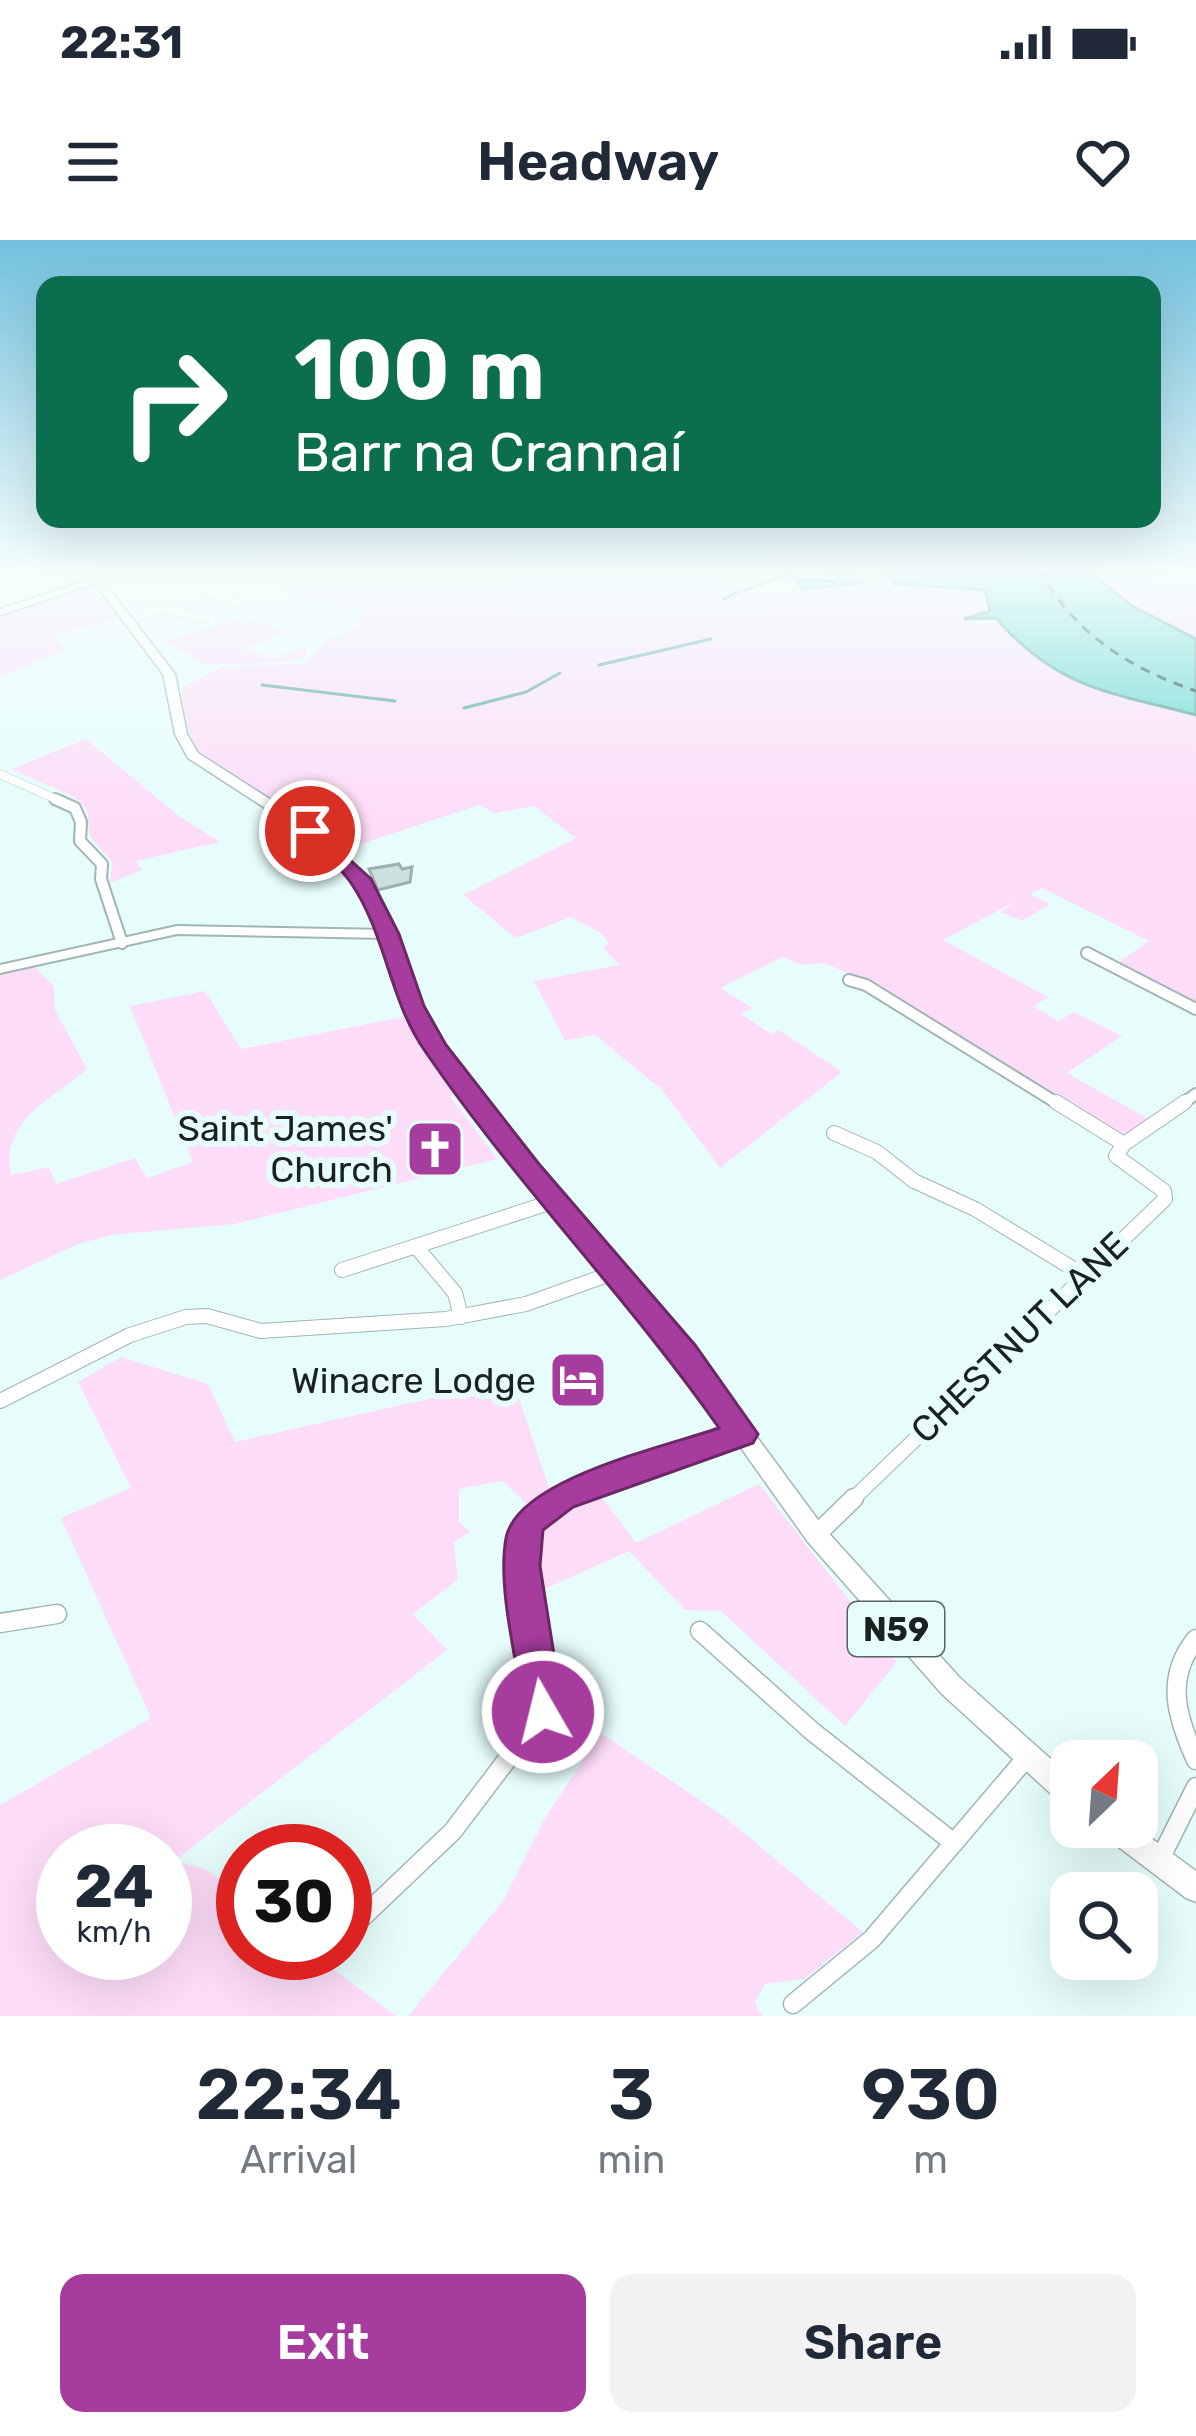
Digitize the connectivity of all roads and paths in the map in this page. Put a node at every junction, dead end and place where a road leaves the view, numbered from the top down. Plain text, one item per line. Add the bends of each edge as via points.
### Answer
1 (153, 652) edge
2 (0, 774) edge
3 (388, 934) junction
4 (122, 944) junction
5 (1087, 953) dead end
6 (0, 969) edge
7 (849, 980) dead end
8 (1196, 1009) edge
9 (1196, 1094) edge
10 (834, 1132) dead end
11 (1124, 1144) junction
12 (555, 1202) junction
13 (418, 1249) junction
14 (342, 1270) dead end
15 (616, 1272) junction
16 (1082, 1274) junction
17 (461, 1317) junction
18 (0, 1401) edge
19 (741, 1434) junction
20 (816, 1535) junction
21 (57, 1615) dead end
22 (0, 1623) edge
23 (700, 1631) dead end
24 (1196, 1640) edge
25 (1028, 1757) junction
26 (1196, 1760) edge
27 (1050, 1776) edge
28 (1196, 1787) edge
29 (954, 1844) junction
30 (1142, 1848) edge
31 (1159, 1861) junction
32 (1196, 1888) edge
33 (372, 1908) edge
34 (793, 2005) dead end

1 - 3 main road, N59 via 193,755 351,867
2 - 4 street via 75,808 80,841 103,864
3 - 4 street via 188,929
3 - 12 main road, N59 via 434,1047
4 - 6 street
5 - 8 street
7 - 11 street, CHESTNUT LANE
9 - 11 street
10 - 16 street
11 - 16 street, CHESTNUT LANE via 1119,1162 1165,1198
12 - 13 street
12 - 15 main road, N59
13 - 14 street
13 - 17 street via 455,1293
15 - 17 street
15 - 19 main road, N59
16 - 20 street, CHESTNUT LANE
17 - 18 street via 262,1331 187,1317 130,1335
19 - 20 main road, N59
19 - 33 street via 560,1497 530,1521 522,1566 543,1712 453,1832
20 - 25 main road, N59 via 903,1636
21 - 22 street
23 - 29 street
24 - 26 street via 1173,1687
25 - 27 main road, N59
25 - 29 street
28 - 31 street
29 - 34 street via 872,1939
30 - 31 main road
31 - 32 main road

